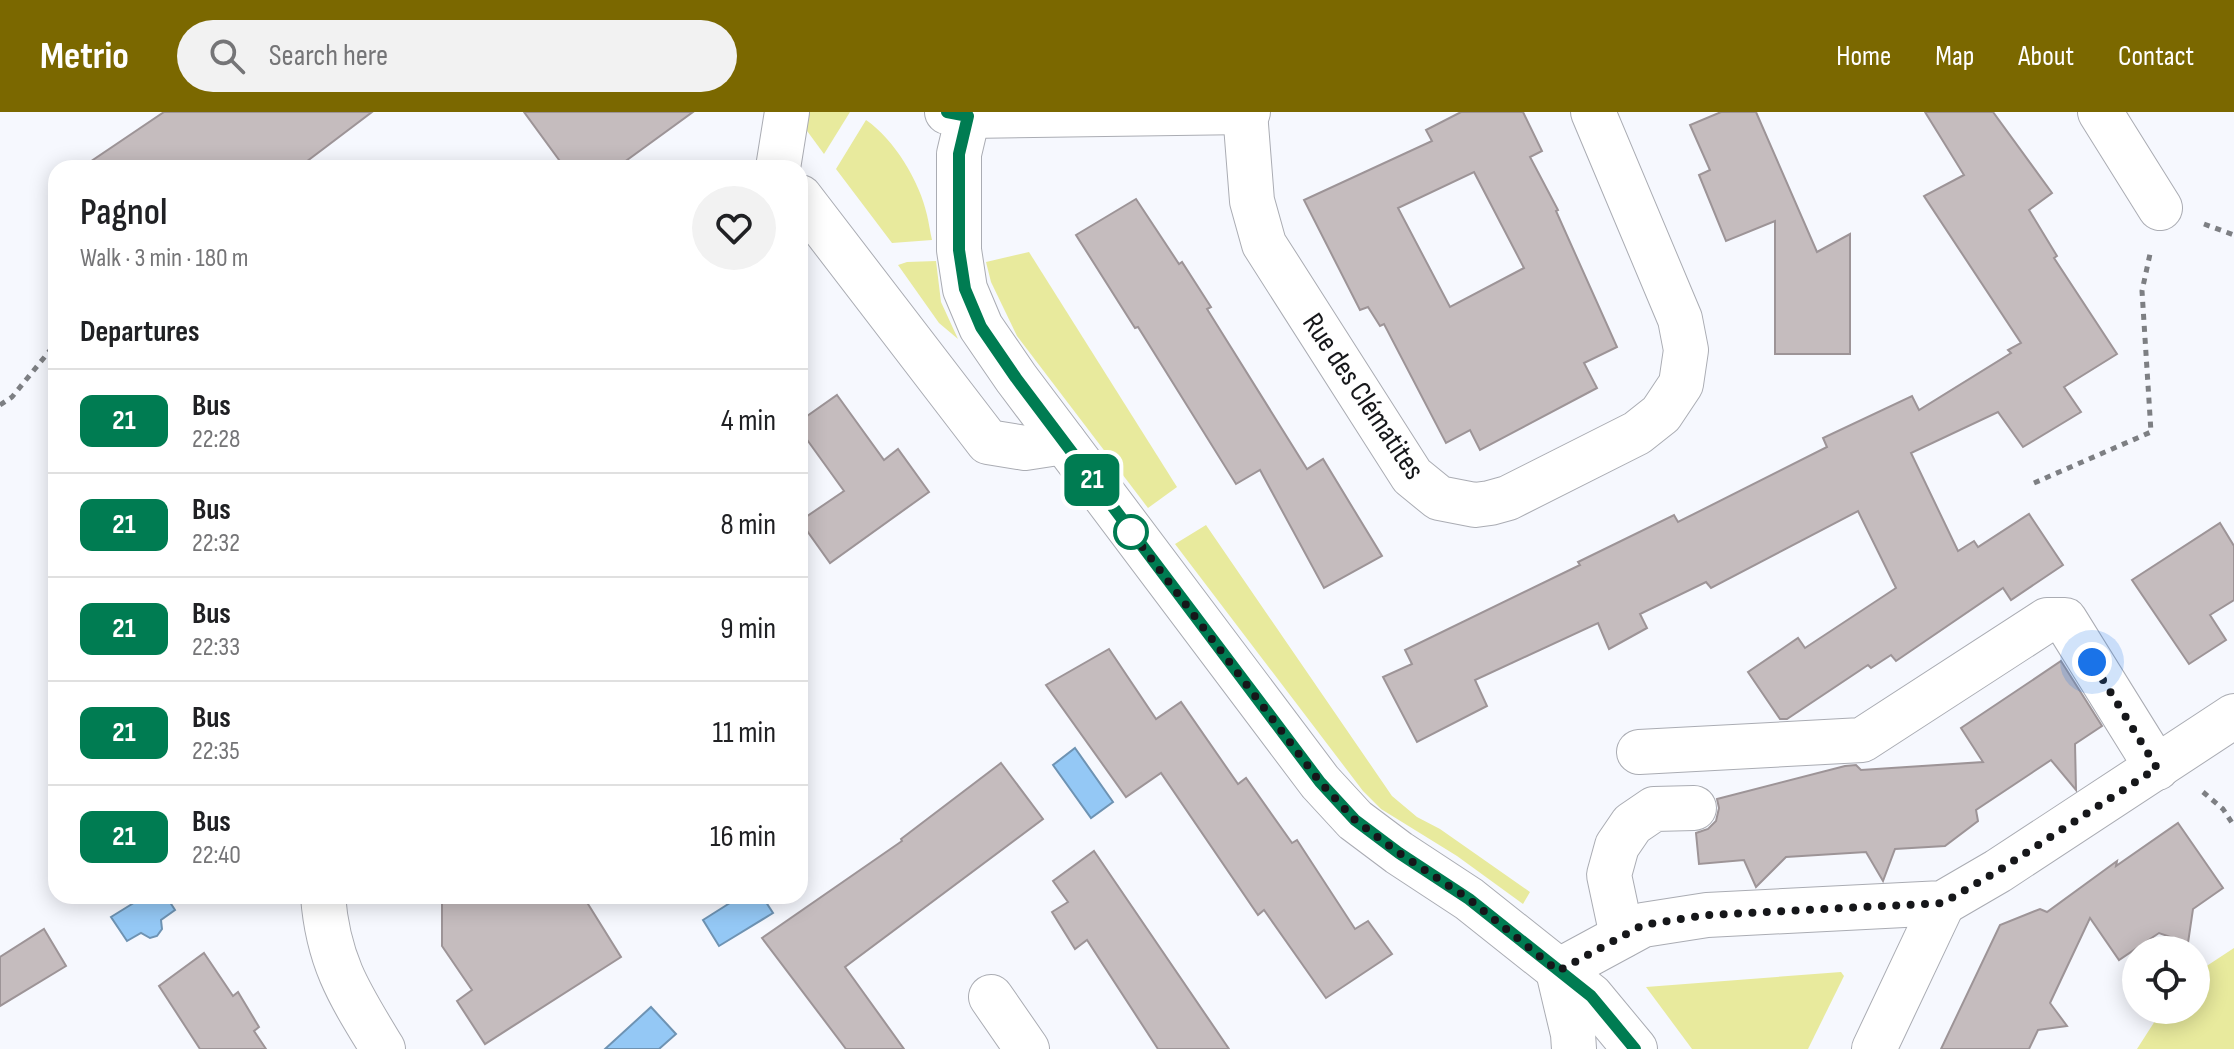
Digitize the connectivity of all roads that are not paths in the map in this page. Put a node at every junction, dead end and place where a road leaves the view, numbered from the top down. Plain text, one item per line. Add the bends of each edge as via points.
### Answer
1 (787, 112) edge
2 (1246, 112) edge
3 (1593, 112) edge
4 (2100, 112) edge
5 (957, 114) edge
6 (779, 160) edge
7 (808, 207) edge
8 (2160, 208) road end
9 (1064, 442) junction
10 (2234, 716) edge
11 (1639, 752) dead end
12 (2157, 768) junction
13 (1694, 808) dead end
14 (1943, 903) junction
15 (324, 904) edge
16 (1622, 936) junction
17 (1558, 971) junction
18 (991, 997) dead end
19 (383, 1049) edge
20 (1027, 1049) edge
21 (1574, 1049) edge
22 (1635, 1049) edge
23 (1874, 1049) edge

1 - 6 street
2 - 3 street, Rue des Clématites via 1252,201 1264,244 1412,476 1439,498 1475,505 1508,498 1637,433 1661,414 1681,384 1686,350 1680,319
2 - 5 street
4 - 8 street
5 - 9 street via 959,250 965,289 981,327
7 - 9 street via 988,442 1025,448
9 - 17 street via 1320,782 1355,820 1469,899
10 - 12 street
11 - 12 street via 1862,740 2047,620 2065,620
12 - 14 street
13 - 16 street via 1654,809 1632,824 1617,846 1609,875
14 - 16 street via 1707,915 1643,925
14 - 23 street
15 - 19 street via 336,968
16 - 17 street
17 - 21 street
17 - 22 street via 1591,996
18 - 20 street

